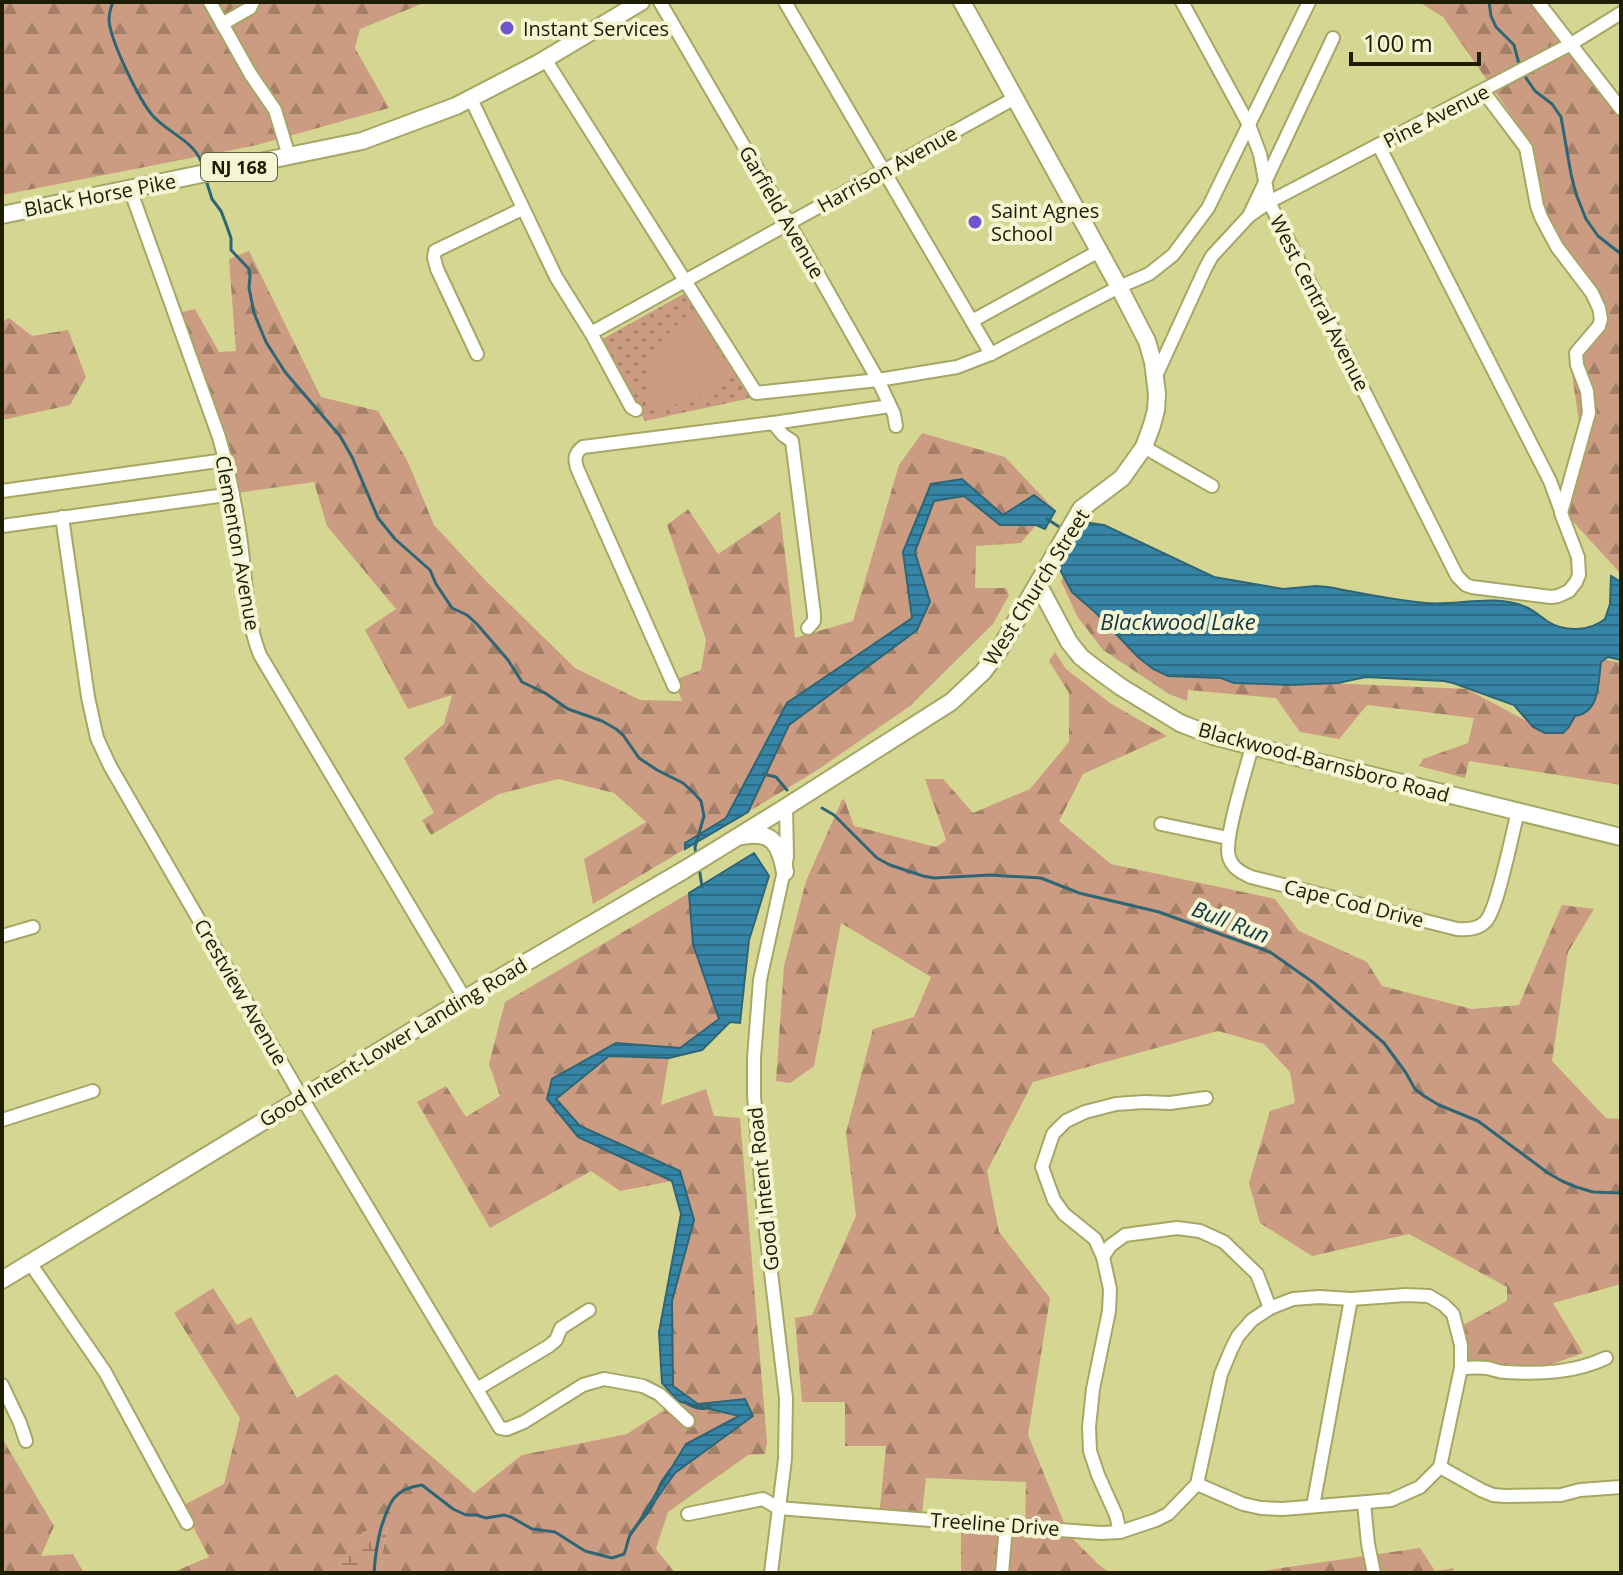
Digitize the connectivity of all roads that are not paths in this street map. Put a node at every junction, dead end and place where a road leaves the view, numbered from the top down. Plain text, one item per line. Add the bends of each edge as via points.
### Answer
1 (210, 2) edge
2 (253, 2) edge
3 (641, 2) edge
4 (660, 2) edge
5 (785, 2) edge
6 (962, 2) edge
7 (1182, 2) edge
8 (1309, 2) edge
9 (1538, 2) edge
10 (1621, 13) edge
11 (222, 24) junction
12 (1333, 38) dead end
13 (1571, 44) junction
14 (545, 59) junction
15 (1483, 91) junction
16 (1015, 98) junction
17 (471, 99) junction
18 (1621, 109) edge
19 (1249, 125) junction
20 (1379, 146) junction
21 (289, 156) junction
22 (884, 171) junction
23 (1266, 180) junction
24 (130, 189) junction
25 (1269, 202) junction
26 (522, 209) junction
27 (2, 215) edge
28 (1249, 216) junction
29 (789, 224) junction
30 (1099, 251) junction
31 (685, 281) junction
32 (1119, 287) junction
33 (972, 321) junction
34 (591, 333) junction
35 (477, 354) dead end
36 (991, 354) junction
37 (1155, 378) junction
38 (878, 380) junction
39 (890, 406) junction
40 (636, 410) dead end
41 (773, 423) junction
42 (896, 426) dead end
43 (1144, 447) junction
44 (225, 460) junction
45 (1212, 486) dead end
46 (2, 491) edge
47 (233, 494) junction
48 (1561, 513) junction
49 (62, 517) junction
50 (2, 526) edge
51 (1038, 584) junction
52 (808, 628) dead end
53 (674, 686) dead end
54 (1252, 746) junction
55 (786, 807) junction
56 (1518, 812) junction
57 (1161, 824) dead end
58 (1621, 837) edge
59 (737, 838) junction
60 (1228, 838) junction
61 (785, 872) junction
62 (33, 927) dead end
63 (2, 936) edge
64 (465, 999) junction
65 (93, 1091) dead end
66 (302, 1098) junction
67 (1206, 1098) dead end
68 (2, 1120) edge
69 (1103, 1257) junction
70 (30, 1263) junction
71 (2, 1280) edge
72 (1351, 1299) junction
73 (1270, 1308) junction
74 (589, 1310) dead end
75 (1606, 1358) dead end
76 (1461, 1368) junction
77 (2, 1385) edge
78 (477, 1389) junction
79 (683, 1417) dead end
80 (26, 1441) dead end
81 (1440, 1467) junction
82 (1197, 1484) junction
83 (1621, 1487) edge
84 (1364, 1503) junction
85 (1313, 1506) junction
86 (778, 1508) junction
87 (688, 1514) dead end
88 (187, 1523) dead end
89 (1006, 1526) junction
90 (1120, 1532) junction
91 (771, 1573) edge
92 (1002, 1573) edge
93 (1374, 1573) edge

1 - 11 street
2 - 11 street
3 - 14 main road, Black Horse Pike / NJ 168
4 - 29 street, Garfield Avenue
5 - 22 street
6 - 16 main road, West Church Street
7 - 19 street, West Central Avenue
8 - 19 street
9 - 13 street
10 - 13 street, Pine Avenue
11 - 21 street via 275,110
12 - 23 street
13 - 15 street, Pine Avenue
13 - 18 street
14 - 17 main road, Black Horse Pike / NJ 168
14 - 31 street
15 - 20 street, Pine Avenue
15 - 48 street via 1526,148 1541,217 1599,308 1599,326 1576,353 1589,413
16 - 22 street, Harrison Avenue
16 - 30 main road, West Church Street
17 - 21 main road, Black Horse Pike / NJ 168 via 362,141
17 - 26 street
19 - 23 street, West Central Avenue
19 - 32 street via 1208,208 1173,255 1149,274
20 - 25 street, Pine Avenue
20 - 48 street via 1550,481
21 - 24 main road, Black Horse Pike / NJ 168
22 - 29 street, Harrison Avenue
22 - 33 street
23 - 25 street, West Central Avenue
23 - 28 street
24 - 27 main road, Black Horse Pike / NJ 168
24 - 44 street, Clementon Avenue
25 - 28 street, Pine Avenue
25 - 48 street, West Central Avenue via 1457,576 1479,588 1551,597 1569,591 1579,566
26 - 34 street
26 - 35 street via 435,251 437,269
28 - 37 street via 1212,256
29 - 31 street, Harrison Avenue
29 - 38 street, Garfield Avenue
30 - 32 main road, West Church Street
30 - 33 street
31 - 34 street, Harrison Avenue
31 - 38 street via 756,393
32 - 36 street
32 - 37 main road, West Church Street via 1147,341
33 - 36 street
34 - 40 street
36 - 38 street via 957,367
37 - 43 main road, West Church Street via 1156,410
38 - 39 street, Garfield Avenue
39 - 41 street
39 - 42 street, Garfield Avenue
41 - 52 street via 792,441 814,614
41 - 53 street via 583,447 576,454 574,461
43 - 45 street
43 - 51 main road, West Church Street via 1127,473 1077,517
44 - 46 street
44 - 47 street, Clementon Avenue
47 - 49 street
47 - 64 street, Clementon Avenue via 260,655
49 - 50 street
49 - 66 street, Crestview Avenue via 97,738
51 - 54 main road, Blackwood-Barnsboro Road via 1069,642 1095,668 1180,723
51 - 55 main road, West Church Street via 998,652 970,686
54 - 56 main road, Blackwood-Barnsboro Road
54 - 60 street
55 - 59 main road, Good Intent-Lower Landing Road
55 - 61 street, Good Intent Road
56 - 58 main road, Blackwood-Barnsboro Road
56 - 60 street, Cape Cod Drive via 1492,911 1485,923 1472,929 1251,877 1231,862
57 - 60 street
59 - 61 main road via 771,839
59 - 64 main road, Good Intent-Lower Landing Road
61 - 86 street, Good Intent Road via 760,980 754,1058 764,1214 786,1398
62 - 63 street
64 - 66 main road, Good Intent-Lower Landing Road
65 - 68 street
66 - 70 main road, Good Intent-Lower Landing Road
66 - 78 street, Crestview Avenue
67 - 69 street via 1116,1104 1066,1121 1053,1134 1042,1167 1054,1200 1095,1239
69 - 73 street via 1125,1235 1177,1228 1200,1231 1224,1242 1257,1274
69 - 90 street via 1110,1300 1093,1389 1090,1451
70 - 71 main road, Good Intent-Lower Landing Road
70 - 88 street via 105,1372
72 - 73 street via 1293,1299
72 - 76 street via 1429,1296 1444,1305 1458,1332
72 - 85 street
73 - 82 street via 1238,1336 1221,1374
74 - 78 street via 561,1328 549,1346
75 - 76 street via 1556,1372
76 - 81 street
77 - 80 street
78 - 79 street, Crestview Avenue via 500,1428 507,1429 583,1385 604,1379 643,1386
81 - 83 street via 1493,1495 1561,1495
81 - 84 street via 1409,1493
82 - 85 street via 1261,1508
82 - 90 street, Treeline Drive via 1168,1514
84 - 85 street
84 - 93 street
86 - 87 street, Treeline Drive via 763,1499
86 - 89 street, Treeline Drive
86 - 91 street, Good Intent Road
89 - 90 street, Treeline Drive
89 - 92 street

